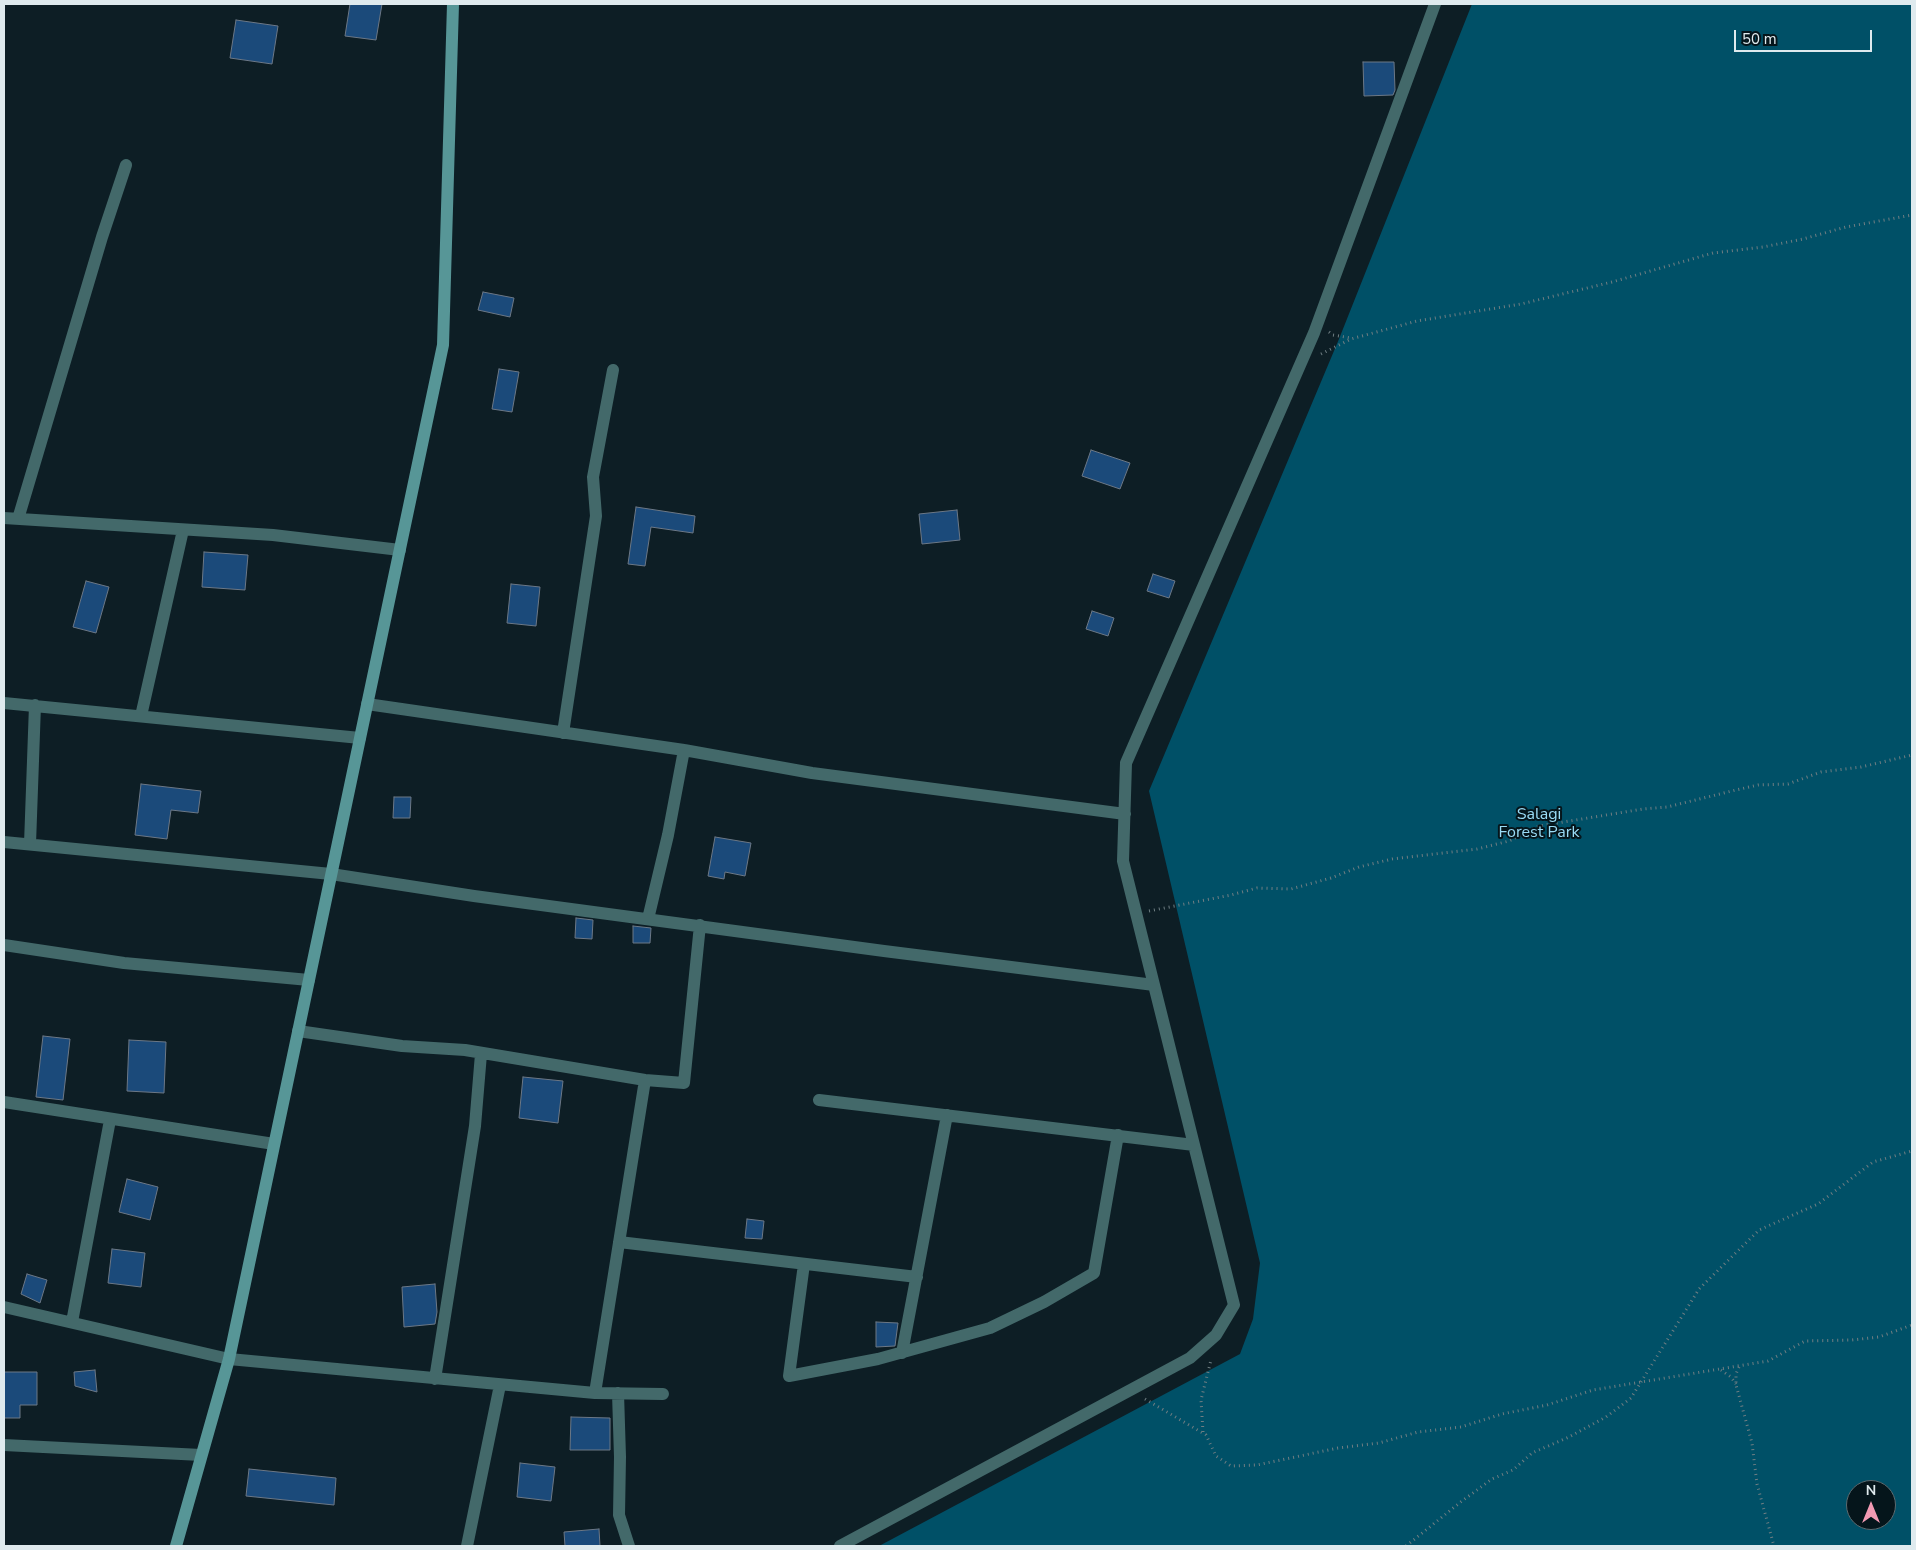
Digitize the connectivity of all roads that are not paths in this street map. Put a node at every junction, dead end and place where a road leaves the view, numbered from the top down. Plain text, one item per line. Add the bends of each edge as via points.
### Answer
1 (452, 4) edge
2 (1435, 4) edge
3 (126, 165) dead end
4 (613, 370) dead end
5 (4, 518) edge
6 (18, 519) junction
7 (182, 530) junction
8 (400, 550) junction
9 (4, 703) edge
10 (367, 704) junction
11 (35, 705) junction
12 (141, 716) junction
13 (563, 733) junction
14 (360, 738) junction
15 (684, 750) junction
16 (1125, 814) junction
17 (4, 842) edge
18 (30, 844) junction
19 (331, 874) junction
20 (648, 918) junction
21 (700, 925) junction
22 (4, 945) edge
23 (309, 980) junction
24 (1154, 985) junction
25 (298, 1031) junction
26 (481, 1054) junction
27 (645, 1080) junction
28 (819, 1100) dead end
29 (4, 1102) edge
30 (947, 1115) junction
31 (110, 1120) junction
32 (1118, 1135) junction
33 (274, 1144) junction
34 (1194, 1145) junction
35 (618, 1242) junction
36 (804, 1264) junction
37 (917, 1277) junction
38 (4, 1307) edge
39 (72, 1322) junction
40 (902, 1353) junction
41 (228, 1359) junction
42 (434, 1379) junction
43 (500, 1384) junction
44 (595, 1393) junction
45 (618, 1393) junction
46 (663, 1394) dead end
47 (4, 1446) edge
48 (201, 1456) junction
49 (176, 1546) edge
50 (467, 1546) edge
51 (629, 1546) edge
52 (840, 1546) edge

1 - 8 street via 443,345
2 - 16 street via 1314,333 1126,763
3 - 6 street
4 - 13 street via 593,477 596,516
5 - 6 street
6 - 7 street
7 - 8 street via 273,535
7 - 12 street
8 - 10 street
9 - 11 street
10 - 13 street
10 - 14 street
11 - 12 street
11 - 18 street
12 - 14 street
13 - 15 street
14 - 19 street
15 - 16 street via 812,773
15 - 20 street
16 - 24 street via 1124,861
17 - 18 street
18 - 19 street
19 - 20 street
19 - 23 street
20 - 21 street
21 - 24 street
21 - 27 street via 684,1083
22 - 23 street via 124,963
23 - 25 street
24 - 34 street
25 - 26 street
25 - 33 street
26 - 27 street
26 - 42 street via 475,1126
27 - 35 street
28 - 30 street
29 - 31 street
30 - 32 street
30 - 37 street
31 - 33 street
31 - 39 street
32 - 34 street
32 - 40 street via 1094,1273 990,1328
33 - 41 street
34 - 52 street via 1234,1305 1216,1335 1190,1358
35 - 36 street
35 - 44 street
36 - 37 street
36 - 40 street via 789,1376
37 - 40 street
38 - 39 street
39 - 41 street
41 - 42 street
41 - 48 street
42 - 43 street
43 - 44 street
43 - 50 street
44 - 45 street
45 - 46 street
45 - 51 street via 619,1516
47 - 48 street
48 - 49 street

